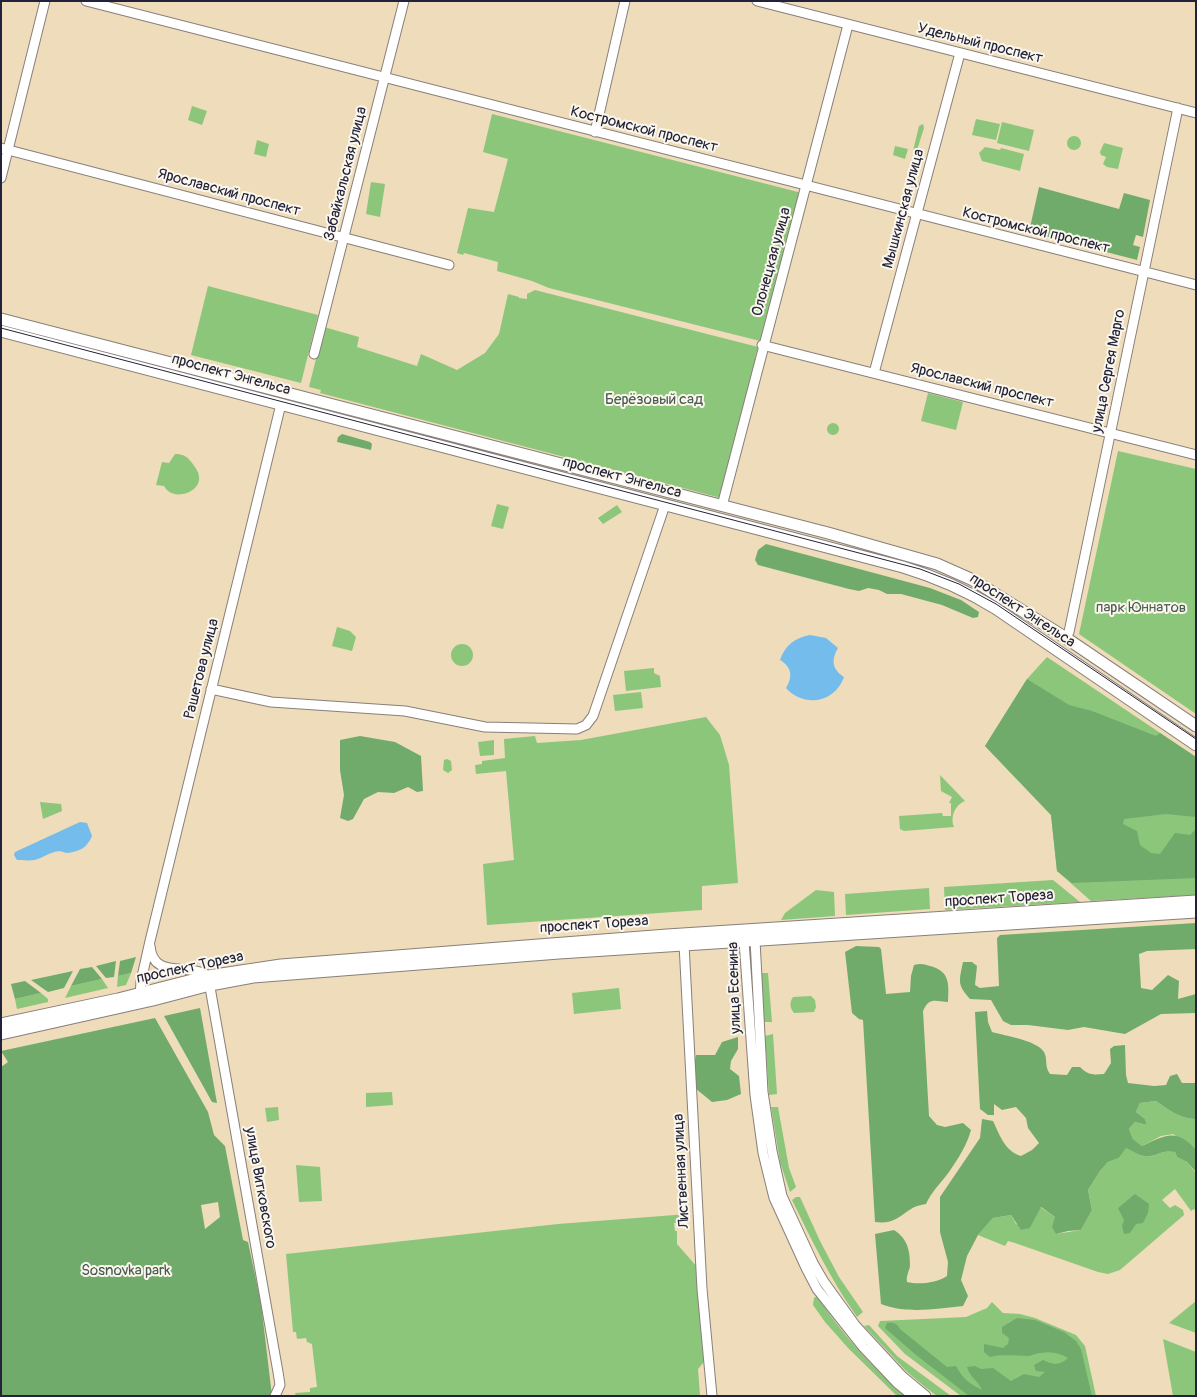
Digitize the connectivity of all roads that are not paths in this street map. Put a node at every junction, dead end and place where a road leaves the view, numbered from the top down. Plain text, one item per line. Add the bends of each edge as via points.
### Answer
1 (45, 1) edge
2 (86, 1) edge
3 (404, 1) edge
4 (625, 1) edge
5 (757, 1) edge
6 (848, 24) junction
7 (960, 53) junction
8 (384, 78) junction
9 (1178, 108) junction
10 (1196, 113) edge
11 (595, 132) junction
12 (5, 149) edge
13 (1, 178) edge
14 (806, 186) junction
15 (917, 215) junction
16 (343, 237) junction
17 (449, 265) dead end
18 (1143, 272) junction
19 (1196, 285) edge
20 (1, 319) edge
21 (1, 331) edge
22 (763, 345) junction
23 (314, 354) dead end
24 (874, 373) junction
25 (284, 392) junction
26 (281, 404) junction
27 (1111, 433) junction
28 (1196, 455) edge
29 (665, 505) junction
30 (722, 506) junction
31 (1066, 638) junction
32 (1089, 653) junction
33 (1080, 667) junction
34 (212, 689) junction
35 (1196, 726) edge
36 (1196, 745) edge
37 (1196, 901) edge
38 (1196, 912) edge
39 (749, 937) junction
40 (150, 941) junction
41 (684, 944) junction
42 (209, 981) junction
43 (140, 998) junction
44 (1, 1024) edge
45 (1, 1034) edge
46 (275, 1396) edge
47 (712, 1396) edge
48 (913, 1396) edge
49 (926, 1396) edge

1 - 12 street
2 - 8 street, Костромской проспект
3 - 8 street, Забайкальская улица
4 - 11 street
5 - 6 street, Удельный проспект
6 - 7 street, Удельный проспект
6 - 14 street, Олонецкая улица
7 - 9 street, Удельный проспект
7 - 15 street, Мышкинская улица
8 - 11 street, Костромской проспект
8 - 16 street, Забайкальская улица
9 - 10 street, Удельный проспект
9 - 18 street, улица Сергея Марго
11 - 14 street, Костромской проспект
12 - 13 street
12 - 16 street, Ярославский проспект
14 - 15 street, Костромской проспект
14 - 22 street, Олонецкая улица
15 - 18 street, Костромской проспект
15 - 24 street, Мышкинская улица
16 - 17 street, Ярославский проспект
16 - 23 street, Забайкальская улица
18 - 19 street, Костромской проспект
18 - 27 street, улица Сергея Марго
20 - 25 main road, проспект Энгельса
21 - 26 main road, проспект Энгельса
22 - 24 street, Ярославский проспект
22 - 30 street, Олонецкая улица
24 - 27 street, Ярославский проспект
25 - 26 main road
25 - 30 main road, проспект Энгельса
26 - 29 main road, проспект Энгельса
26 - 34 street, Рашетова улица
27 - 28 street, Ярославский проспект
27 - 31 street, улица Сергея Марго
29 - 33 main road, проспект Энгельса via 938,578 982,600
29 - 34 street via 593,716 586,725 577,729 485,727 405,711 271,702
30 - 31 main road, проспект Энгельса via 942,566 986,587
31 - 32 main road, проспект Энгельса
32 - 33 main road via 1083,657
32 - 35 main road, проспект Энгельса
33 - 36 main road, проспект Энгельса
34 - 40 street, Рашетова улица
37 - 39 main road, проспект Тореза
38 - 39 main road, проспект Тореза
39 - 41 main road, проспект Тореза
39 - 42 main road, проспект Тореза via 641,937 300,963
39 - 48 street, улица Есенина via 755,1094 763,1153 774,1198 817,1289 863,1347
39 - 49 street, улица Есенина via 762,1092 782,1196 824,1282 855,1325 902,1376
40 - 42 street via 153,958 160,966 201,971
40 - 43 street, Рашетова улица
41 - 42 main road, проспект Тореза
41 - 47 street, Лиственная улица via 702,1289
42 - 43 main road, проспект Тореза
42 - 46 street, улица Витковского via 278,1372 280,1385
43 - 44 main road, проспект Тореза
43 - 45 main road, проспект Тореза

